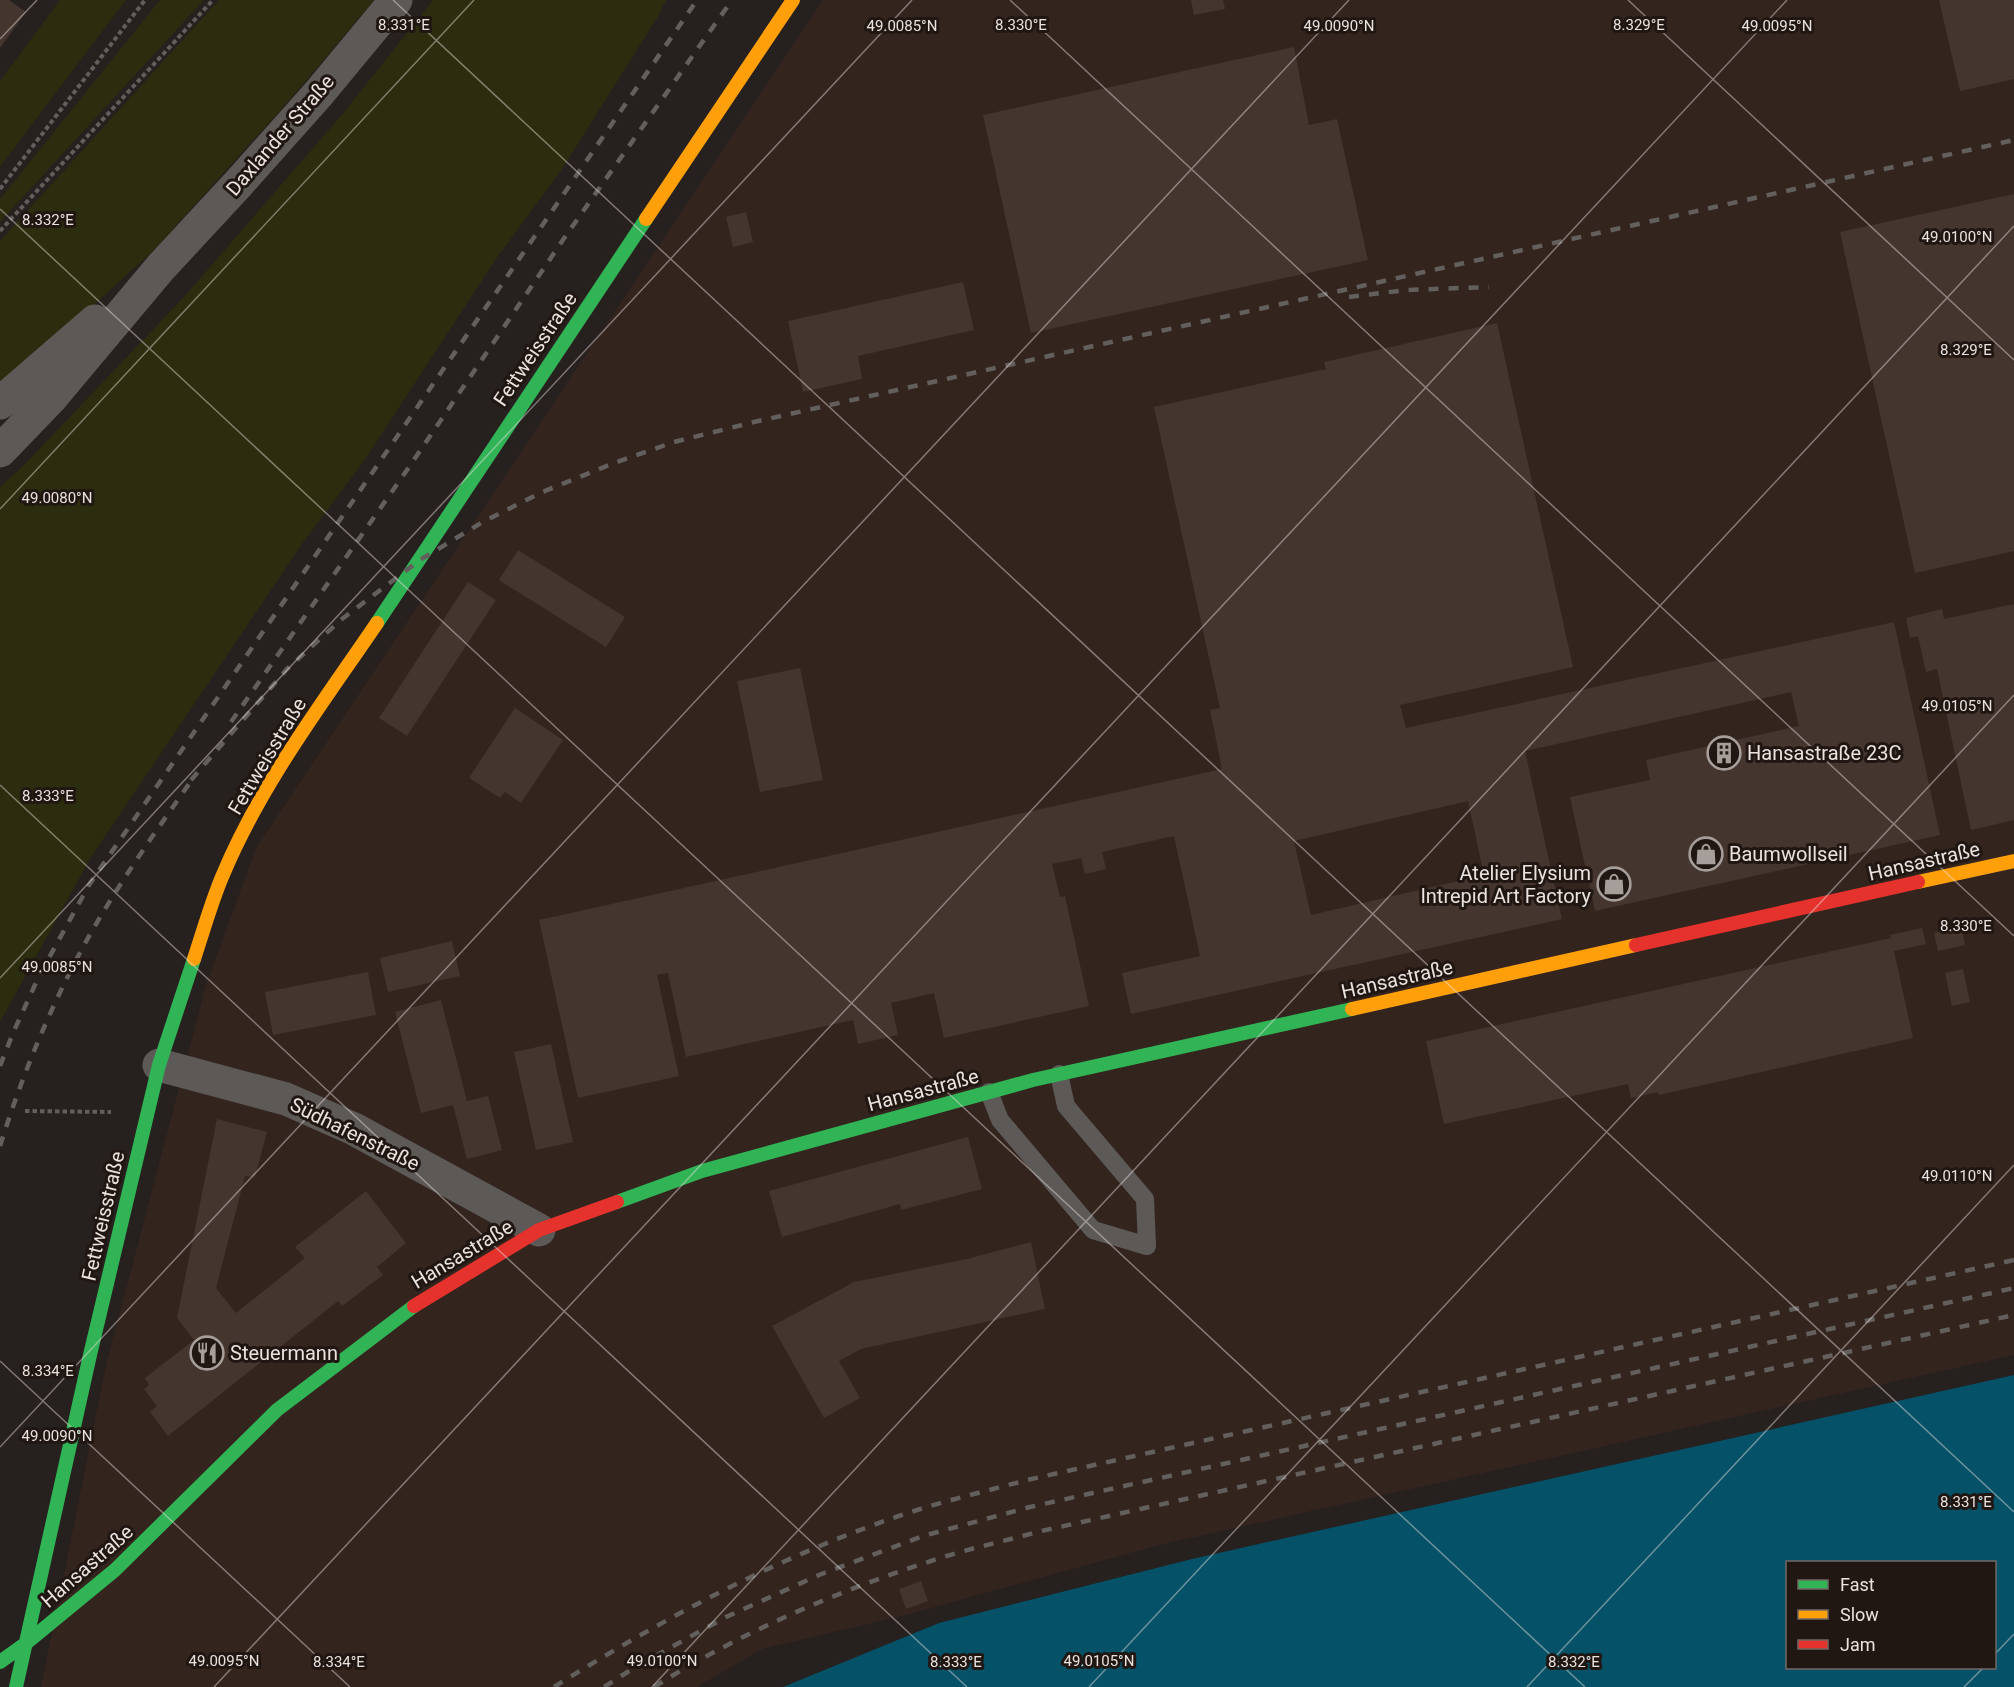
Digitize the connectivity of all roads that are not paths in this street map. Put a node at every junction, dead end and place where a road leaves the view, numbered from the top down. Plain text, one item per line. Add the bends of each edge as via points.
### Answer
1 (396, 0) edge
2 (793, 0) edge
3 (161, 267) junction
4 (0, 403) edge
5 (0, 451) edge
6 (2014, 861) edge
7 (159, 1065) junction
8 (1059, 1074) junction
9 (989, 1092) junction
10 (539, 1230) junction
11 (25, 1644) junction
12 (0, 1662) edge
13 (16, 1687) edge

1 - 3 street, Daxlander Straße
2 - 7 street, Fettweisstraße via 266,790 222,877
3 - 4 street, Daxlander Straße
3 - 5 street, Daxlander Straße via 52,397
6 - 8 street, Hansastraße
7 - 10 street, Südhafenstraße via 286,1099 354,1129
7 - 11 street, Fettweisstraße
8 - 9 street, Hansastraße
8 - 9 lane via 1066,1106 1145,1198 1147,1246 1093,1230 1000,1120
9 - 10 street, Hansastraße via 702,1171
10 - 11 street, Hansastraße via 422,1300 277,1410 115,1570
11 - 12 street, Hansastraße
11 - 13 street

